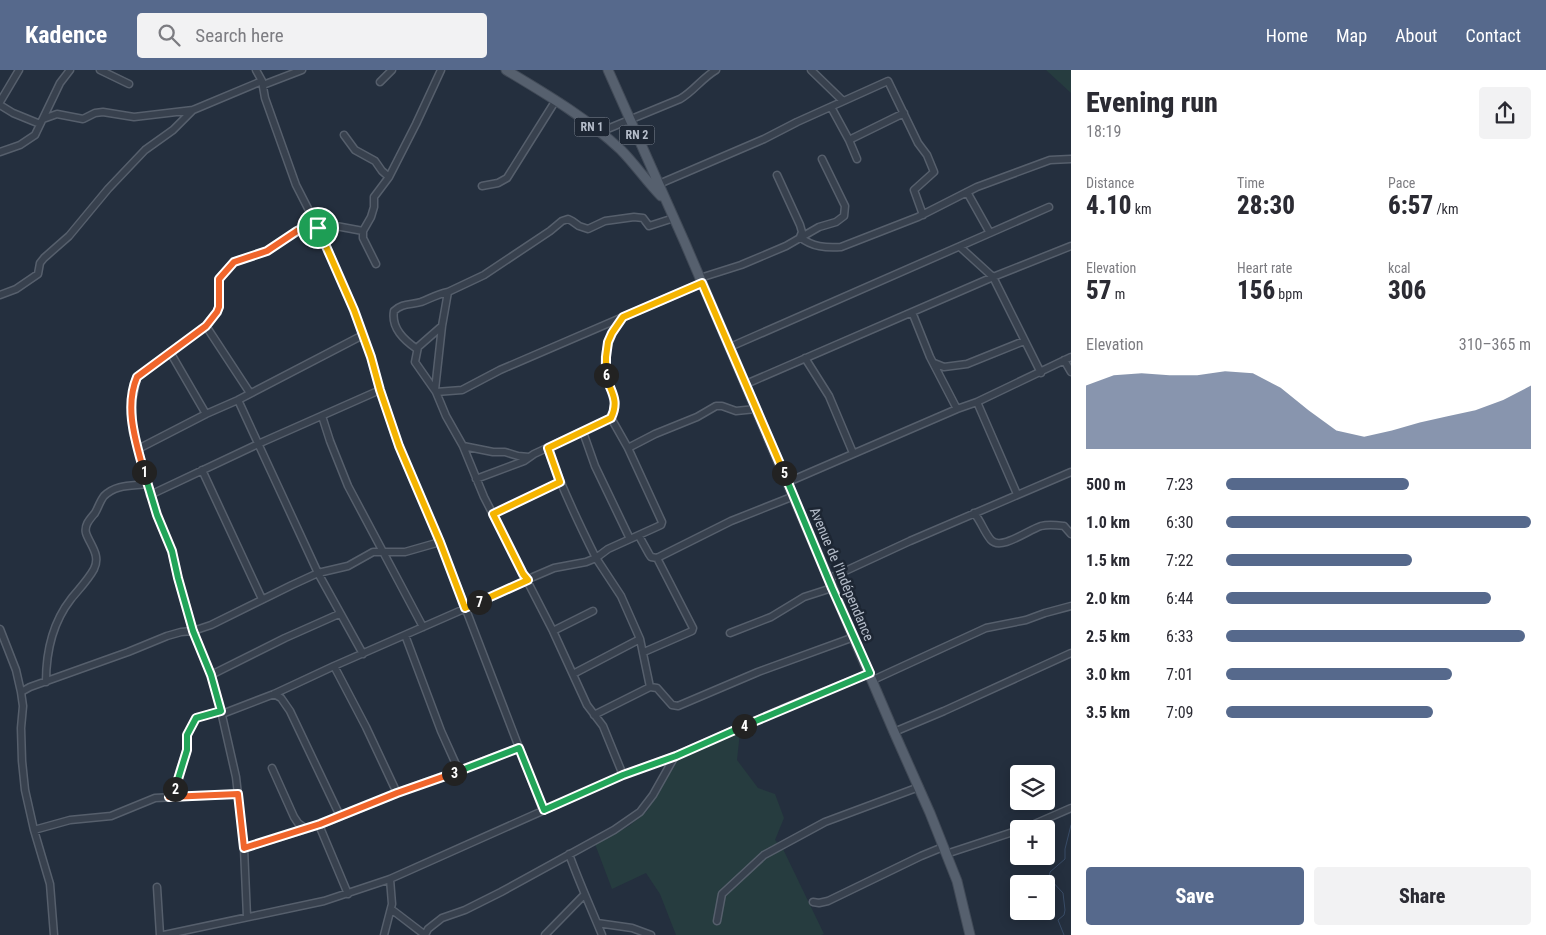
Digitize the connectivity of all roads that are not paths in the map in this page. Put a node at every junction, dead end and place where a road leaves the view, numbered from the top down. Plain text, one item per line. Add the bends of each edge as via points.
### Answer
1 (19, 70) edge
2 (70, 70) edge
3 (100, 70) edge
4 (256, 70) edge
5 (302, 70) edge
6 (392, 70) edge
7 (440, 70) edge
8 (506, 70) edge
9 (608, 70) edge
10 (716, 70) edge
11 (811, 70) edge
12 (380, 82) dead end
13 (262, 83) junction
14 (129, 84) dead end
15 (556, 100) junction
16 (844, 101) junction
17 (0, 104) edge
18 (831, 108) junction
19 (193, 110) junction
20 (904, 113) junction
21 (630, 120) junction
22 (42, 121) junction
23 (600, 132) junction
24 (344, 135) dead end
25 (849, 140) junction
26 (0, 152) edge
27 (822, 159) dead end
28 (857, 159) dead end
29 (1071, 159) edge
30 (777, 175) dead end
31 (389, 177) junction
32 (659, 184) junction
33 (482, 186) dead end
34 (967, 192) junction
35 (665, 200) junction
36 (1049, 207) dead end
37 (923, 215) junction
38 (674, 218) junction
39 (316, 225) junction
40 (363, 230) junction
41 (990, 233) junction
42 (800, 237) junction
43 (1071, 246) edge
44 (960, 247) junction
45 (376, 264) dead end
46 (993, 277) junction
47 (701, 280) junction
48 (448, 292) junction
49 (0, 295) edge
50 (912, 312) junction
51 (623, 317) junction
52 (206, 326) junction
53 (442, 326) junction
54 (363, 336) junction
55 (1024, 341) junction
56 (730, 347) junction
57 (417, 349) junction
58 (170, 352) junction
59 (1071, 357) edge
60 (805, 358) junction
61 (1064, 360) junction
62 (933, 362) junction
63 (1071, 372) edge
64 (1041, 373) junction
65 (436, 377) junction
66 (429, 382) junction
67 (746, 384) junction
68 (380, 390) junction
69 (436, 391) junction
70 (250, 393) junction
71 (238, 400) junction
72 (977, 402) junction
73 (756, 409) junction
74 (957, 409) junction
75 (206, 414) junction
76 (322, 416) junction
77 (611, 418) junction
78 (583, 432) junction
79 (258, 444) junction
80 (463, 446) junction
81 (548, 448) junction
82 (628, 448) junction
83 (138, 449) junction
84 (853, 453) junction
85 (529, 457) junction
86 (202, 470) junction
87 (1071, 472) edge
88 (476, 478) junction
89 (560, 482) junction
90 (788, 482) junction
91 (147, 484) junction
92 (1017, 494) junction
93 (150, 495) junction
94 (794, 496) junction
95 (974, 513) junction
96 (493, 514) junction
97 (1071, 534) edge
98 (639, 536) junction
99 (630, 539) junction
100 (440, 542) junction
101 (383, 553) junction
102 (596, 558) junction
103 (657, 558) junction
104 (318, 573) junction
105 (528, 580) junction
106 (830, 583) junction
107 (262, 599) junction
108 (1071, 606) edge
109 (465, 608) junction
110 (593, 611) dead end
111 (339, 614) junction
112 (423, 627) junction
113 (0, 629) edge
114 (193, 631) junction
115 (553, 631) junction
116 (730, 633) dead end
117 (405, 635) junction
118 (854, 637) junction
119 (640, 638) junction
120 (644, 652) junction
121 (1071, 653) edge
122 (363, 654) junction
123 (334, 666) junction
124 (573, 674) junction
125 (211, 675) junction
126 (871, 676) junction
127 (46, 682) junction
128 (650, 687) junction
129 (21, 692) junction
130 (274, 694) junction
131 (221, 712) junction
132 (594, 716) junction
133 (894, 732) junction
134 (519, 748) junction
135 (676, 756) junction
136 (272, 768) dead end
137 (459, 771) junction
138 (623, 775) junction
139 (919, 787) junction
140 (397, 793) junction
141 (238, 794) junction
142 (169, 797) junction
143 (1071, 808) edge
144 (544, 810) junction
145 (340, 816) junction
146 (1043, 820) edge
147 (320, 824) junction
148 (306, 829) junction
149 (34, 830) junction
150 (1010, 832) edge
151 (244, 848) junction
152 (945, 850) junction
153 (569, 854) junction
154 (390, 879) junction
155 (157, 888) dead end
156 (348, 894) junction
157 (584, 895) junction
158 (813, 902) dead end
159 (390, 909) junction
160 (246, 918) junction
161 (717, 921) dead end
162 (597, 923) junction
163 (201, 927) junction
164 (54, 935) edge
165 (160, 935) edge
166 (164, 935) edge
167 (202, 935) edge
168 (384, 935) edge
169 (425, 935) edge
170 (544, 935) edge
171 (602, 935) edge
172 (650, 935) edge
173 (970, 935) edge

1 - 17 street
2 - 22 street via 60,83
3 - 14 street
4 - 13 street
5 - 13 street
6 - 12 street
7 - 31 street
8 - 15 main road, RN 1
9 - 21 main road, RN 2
10 - 21 street via 690,94
11 - 16 street
13 - 19 street
13 - 39 street via 296,185
15 - 23 main road, RN 1
15 - 33 street via 508,178
16 - 18 street
16 - 20 street via 888,81
17 - 22 street via 13,113
18 - 25 street
18 - 32 street
19 - 22 street via 134,117 103,112 83,119 57,114
19 - 49 street via 173,130 145,150 108,188 69,236 44,258 38,274
20 - 25 street
20 - 37 street via 934,172 914,190
21 - 23 street
21 - 32 main road, RN 2
22 - 26 street via 35,135
23 - 35 main road, RN 1 via 621,150
24 - 31 street via 355,150 375,161
25 - 28 street
27 - 42 street via 845,206 844,216
29 - 34 street via 1044,162
30 - 42 street via 800,225
31 - 40 street via 374,198 371,218
32 - 35 main road, RN 2
34 - 37 street
34 - 41 street
35 - 38 main road, Avenue de l'Indépendance / RN 2
36 - 41 street
37 - 42 street via 841,247 827,248
38 - 47 main road, Avenue de l'Indépendance / RN 2
38 - 48 street via 650,226 640,217 618,218 588,229 568,219 484,275
39 - 40 street
39 - 52 street via 297,231 267,251 234,262 219,279 219,307
39 - 54 street
40 - 45 street via 363,238
41 - 44 street
42 - 47 street via 786,246
43 - 46 street
44 - 46 street
44 - 56 street
46 - 50 street
46 - 55 street
47 - 51 street
47 - 56 main road, Avenue de l'Indépendance / RN 2
48 - 53 street
48 - 57 street via 403,305 394,311 395,324 401,336
50 - 60 street
50 - 62 street
51 - 69 street via 500,370 462,390
51 - 77 street via 608,342 606,357 615,406
52 - 58 street
52 - 70 street
53 - 57 street
53 - 65 street
54 - 68 street
54 - 70 street
55 - 62 street via 967,364 944,367
55 - 64 street
56 - 67 main road, Avenue de l'Indépendance / RN 2
57 - 66 street via 415,362
58 - 75 street
58 - 83 street via 143,371 135,382 132,414
59 - 61 street
60 - 67 street
60 - 84 street via 829,396
61 - 63 street
61 - 64 street
62 - 74 street
64 - 72 street
65 - 66 street
65 - 69 street
66 - 69 street
67 - 73 main road, Avenue de l'Indépendance / RN 2
68 - 76 street
68 - 100 street via 404,458
69 - 80 street
70 - 71 street
71 - 75 street
71 - 79 street
72 - 74 street
72 - 92 street
73 - 82 street via 736,411 716,406
73 - 90 main road, Avenue de l'Indépendance / RN 2
74 - 84 street
75 - 83 street
76 - 79 street
76 - 101 street via 348,486
77 - 78 street
77 - 82 street
78 - 81 street
78 - 99 street via 595,466
79 - 86 street
79 - 104 street
80 - 85 street
80 - 88 street
81 - 85 street
81 - 89 street
82 - 98 street via 662,522
83 - 91 street
84 - 90 street
85 - 88 street
86 - 93 street
86 - 107 street
87 - 92 street
88 - 96 street
89 - 96 street
89 - 102 street
90 - 94 main road, Avenue de l'Indépendance / RN 2
91 - 93 street
91 - 127 street via 115,489 103,498 88,521 85,528 96,552 96,563 56,627 48,651
92 - 95 street
93 - 114 street via 172,551
94 - 103 street via 731,521
94 - 106 main road, Avenue de l'Indépendance / RN 2
95 - 97 street via 996,543 1006,543 1051,524 1064,526
95 - 106 street
96 - 105 street
98 - 99 street
98 - 103 street via 651,557
99 - 102 street
100 - 101 street via 405,552
100 - 109 street
101 - 104 street via 373,552 348,566
101 - 112 street
102 - 105 street via 554,568
102 - 119 street via 620,596
103 - 120 street via 694,628
104 - 107 street
104 - 111 street
105 - 109 street
105 - 115 street
106 - 116 street via 771,617
106 - 118 main road, Avenue de l'Indépendance / RN 2
107 - 114 street
108 - 126 street via 986,628
109 - 112 street
109 - 134 street
110 - 115 street
111 - 122 street
111 - 125 street
112 - 117 street
113 - 129 street
114 - 125 street
114 - 127 street via 167,636
115 - 124 street
117 - 122 street
117 - 137 street
118 - 126 main road, Avenue de l'Indépendance / RN 2
118 - 128 street via 678,706 672,705 657,688
119 - 120 street
119 - 124 street
120 - 128 street
121 - 133 street
122 - 123 street
123 - 130 street
123 - 140 street
124 - 132 street via 586,706
125 - 131 street
126 - 133 main road, Avenue de l'Indépendance / RN 2
126 - 135 street via 782,709
127 - 129 street
128 - 132 street
129 - 149 street via 22,761
130 - 131 street
130 - 145 street via 281,698 290,712
131 - 141 street
131 - 142 street via 196,718 187,735 187,750 177,786
132 - 138 street via 603,726
133 - 139 main road, Avenue de l'Indépendance / RN 2
134 - 137 street
134 - 144 street
135 - 138 street
135 - 153 street via 640,812
136 - 148 street via 294,817
137 - 140 street
138 - 144 street
139 - 152 main road, Avenue de l'Indépendance / RN 2
139 - 161 street via 825,822 764,856 722,894
140 - 145 street
141 - 142 street
141 - 151 street
142 - 149 street via 155,798 111,816 70,820
143 - 146 street
144 - 154 street
145 - 147 street
147 - 148 street
147 - 156 street
148 - 151 street
149 - 164 street via 50,884
150 - 152 street
151 - 160 street
152 - 158 street via 912,860 828,901
152 - 173 main road, Avenue de l'Indépendance / RN 2 via 957,881
153 - 157 street
153 - 169 street via 466,910 442,918
154 - 156 street
154 - 159 street
155 - 165 street
156 - 160 street
157 - 162 street
157 - 170 street
159 - 168 street
159 - 169 street
160 - 163 street
162 - 171 street
162 - 172 street via 632,928
163 - 166 street
163 - 167 street

